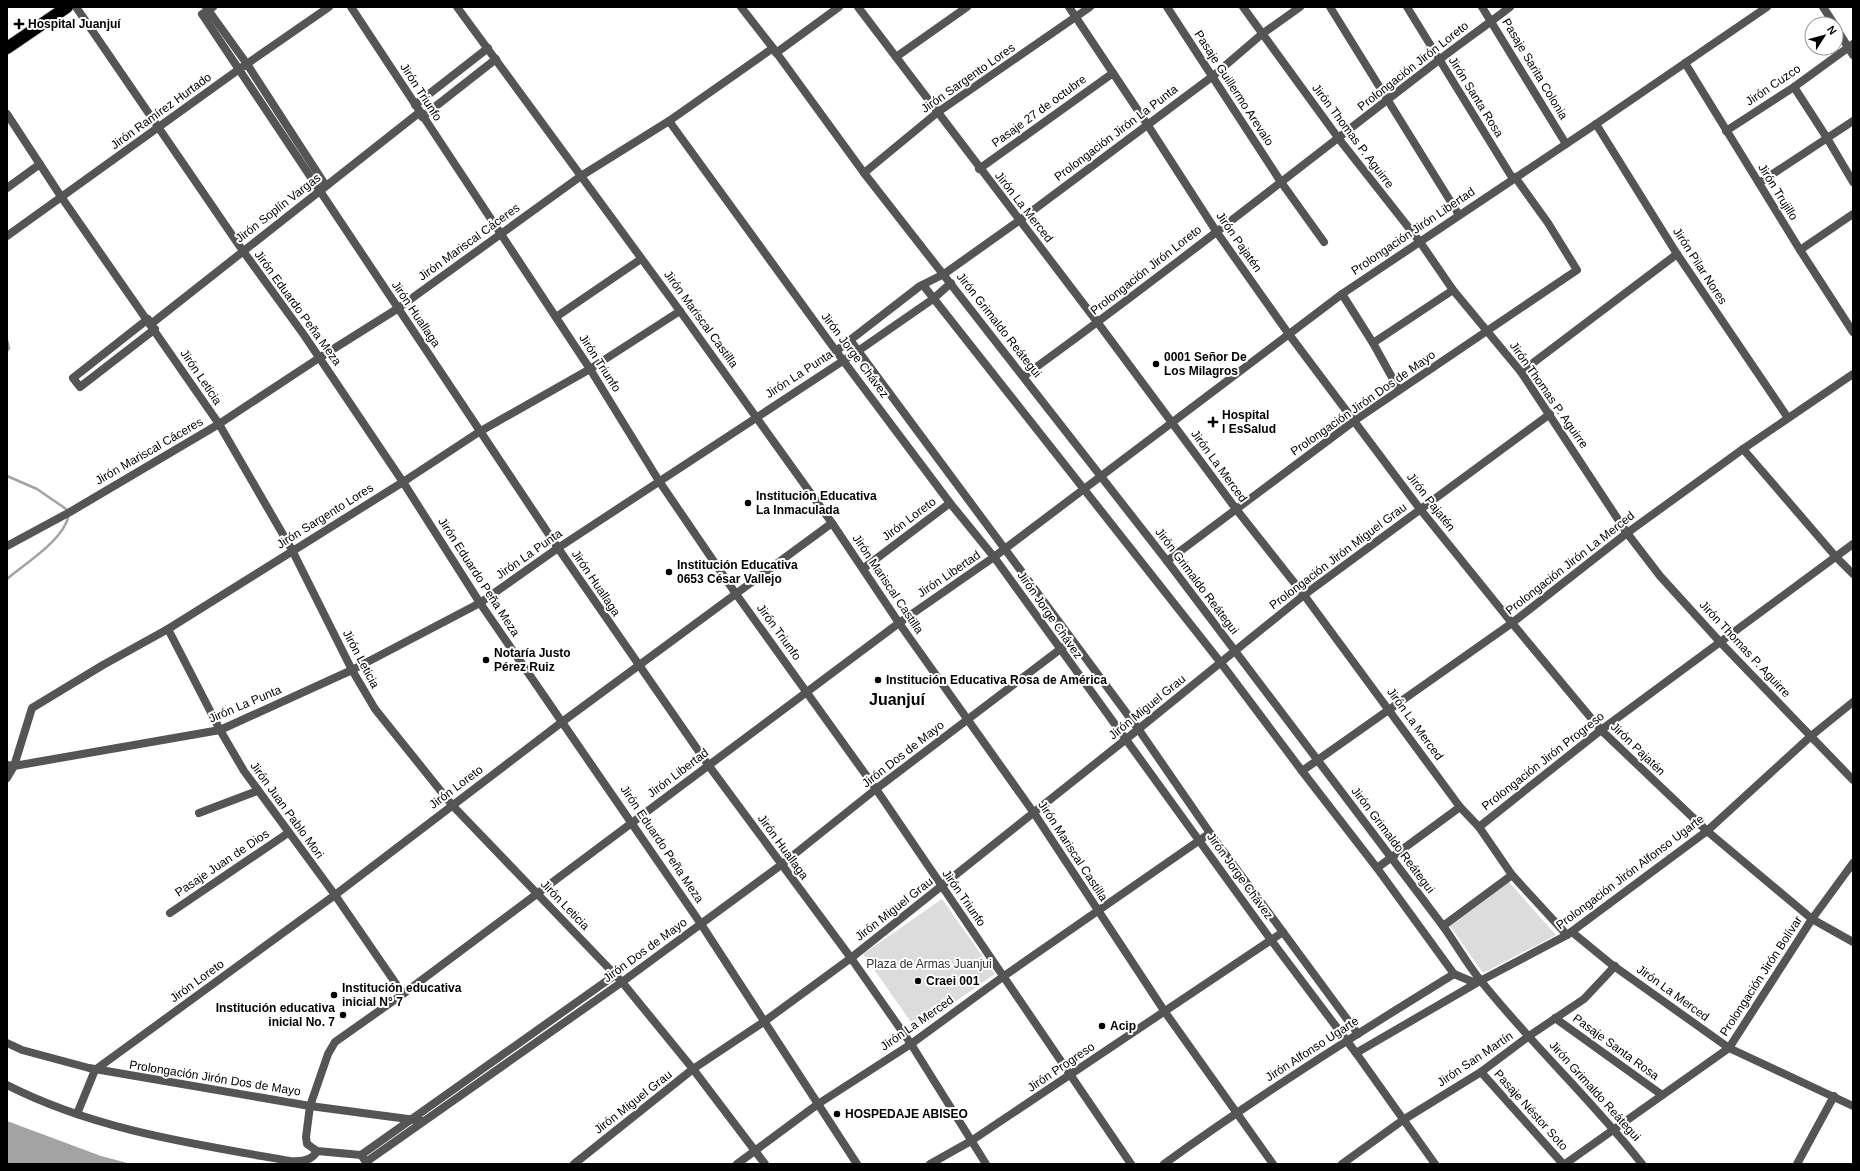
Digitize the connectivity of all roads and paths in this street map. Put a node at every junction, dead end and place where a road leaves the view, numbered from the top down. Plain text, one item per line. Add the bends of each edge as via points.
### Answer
1 (67, 7) edge
2 (76, 7) edge
3 (329, 7) edge
4 (351, 7) edge
5 (457, 7) edge
6 (741, 7) edge
7 (839, 7) edge
8 (858, 7) edge
9 (967, 7) edge
10 (1069, 7) edge
11 (1090, 7) edge
12 (1167, 7) edge
13 (1243, 7) edge
14 (1300, 7) edge
15 (1330, 7) edge
16 (1407, 7) edge
17 (1482, 7) edge
18 (1510, 7) edge
19 (1767, 7) edge
20 (1824, 7) edge
21 (209, 8) edge
22 (1829, 16) edge
23 (1076, 17) junction
24 (1492, 21) junction
25 (1262, 34) junction
26 (1844, 38) edge
27 (1851, 46) edge
28 (7, 48) edge
29 (488, 48) junction
30 (774, 51) junction
31 (1853, 55) edge
32 (896, 57) junction
33 (496, 59) junction
34 (1439, 59) junction
35 (1685, 63) junction
36 (247, 64) junction
37 (238, 70) junction
38 (1113, 73) junction
39 (1213, 76) junction
40 (1794, 87) junction
41 (1388, 100) junction
42 (419, 111) junction
43 (938, 112) junction
44 (7, 114) edge
45 (669, 121) junction
46 (1853, 121) edge
47 (1147, 124) junction
48 (1596, 124) junction
49 (158, 128) junction
50 (1726, 131) junction
51 (1827, 138) junction
52 (1339, 139) junction
53 (1566, 144) junction
54 (40, 164) junction
55 (979, 169) junction
56 (864, 173) junction
57 (581, 176) junction
58 (1514, 178) junction
59 (1281, 182) junction
60 (1853, 182) edge
61 (1759, 183) junction
62 (7, 188) edge
63 (323, 189) junction
64 (62, 198) junction
65 (1853, 214) edge
66 (1459, 215) junction
67 (1020, 220) junction
68 (1216, 231) junction
69 (501, 234) junction
70 (7, 236) edge
71 (1324, 242) dead end
72 (1420, 242) junction
73 (1800, 250) junction
74 (242, 251) junction
75 (1677, 254) junction
76 (641, 259) junction
77 (944, 274) junction
78 (951, 283) junction
79 (923, 285) junction
80 (1453, 290) junction
81 (1342, 294) junction
82 (933, 299) junction
83 (397, 309) junction
84 (680, 311) junction
85 (556, 318) junction
86 (1098, 323) junction
87 (151, 324) junction
88 (1488, 331) junction
89 (1853, 332) edge
90 (1288, 333) junction
91 (850, 340) junction
92 (1373, 343) junction
93 (836, 351) junction
94 (858, 351) junction
95 (319, 358) junction
96 (843, 360) junction
97 (590, 369) junction
98 (1521, 372) junction
99 (1853, 374) edge
100 (1024, 376) junction
101 (1399, 390) junction
102 (1550, 414) junction
103 (757, 417) junction
104 (1788, 418) junction
105 (1354, 421) junction
106 (1172, 422) junction
107 (219, 424) junction
108 (479, 432) junction
109 (1743, 449) junction
110 (1101, 476) junction
111 (659, 481) junction
112 (403, 482) junction
113 (1084, 489) junction
114 (950, 503) junction
115 (1236, 509) junction
116 (1420, 509) junction
117 (832, 523) junction
118 (1627, 533) junction
119 (1853, 544) edge
120 (7, 546) edge
121 (558, 548) junction
122 (1005, 549) junction
123 (292, 550) junction
124 (1836, 556) junction
125 (994, 557) junction
126 (1167, 561) junction
127 (864, 568) junction
128 (1853, 574) edge
129 (736, 594) junction
130 (1304, 595) junction
131 (480, 603) junction
132 (899, 622) junction
133 (1512, 623) junction
134 (168, 629) junction
135 (1072, 641) junction
136 (1720, 642) junction
137 (1060, 650) junction
138 (1235, 651) junction
139 (1221, 663) junction
140 (639, 666) junction
141 (352, 670) junction
142 (807, 692) junction
143 (1853, 702) edge
144 (1390, 710) junction
145 (968, 719) junction
146 (562, 722) junction
147 (220, 730) junction
148 (1139, 730) junction
149 (1601, 730) junction
150 (1811, 736) junction
151 (1126, 740) junction
152 (1318, 760) junction
153 (11, 765) edge
154 (709, 766) junction
155 (1302, 771) junction
156 (7, 778) edge
157 (1853, 780) edge
158 (876, 789) junction
159 (257, 791) junction
160 (452, 805) junction
161 (1460, 807) junction
162 (199, 813) dead end
163 (1034, 813) junction
164 (632, 822) junction
165 (1479, 827) junction
166 (1707, 831) junction
167 (288, 833) junction
168 (1210, 833) junction
169 (1200, 840) junction
170 (1391, 859) junction
171 (1853, 863) edge
172 (781, 865) junction
173 (1377, 868) junction
174 (1512, 875) junction
175 (942, 887) junction
176 (537, 894) junction
177 (335, 895) junction
178 (1098, 911) junction
179 (170, 913) dead end
180 (1812, 919) junction
181 (701, 924) junction
182 (1443, 926) junction
183 (1283, 932) junction
184 (1569, 934) junction
185 (1271, 940) junction
186 (1853, 942) edge
187 (851, 958) junction
188 (1615, 966) junction
189 (1454, 974) junction
190 (615, 975) junction
191 (1004, 976) junction
192 (1480, 981) junction
193 (622, 982) junction
194 (403, 994) junction
195 (1164, 1012) junction
196 (1555, 1018) junction
197 (765, 1021) junction
198 (1358, 1034) junction
199 (1529, 1036) junction
200 (1346, 1040) junction
201 (7, 1043) edge
202 (911, 1044) junction
203 (1729, 1048) junction
204 (1356, 1053) junction
205 (693, 1069) junction
206 (95, 1070) junction
207 (1481, 1072) junction
208 (1071, 1074) junction
209 (7, 1085) edge
210 (1662, 1095) junction
211 (1834, 1096) junction
212 (818, 1104) junction
213 (310, 1106) junction
214 (1853, 1106) edge
215 (1236, 1112) junction
216 (77, 1114) junction
217 (412, 1119) junction
218 (1403, 1120) junction
219 (423, 1121) junction
220 (1615, 1129) junction
221 (971, 1141) junction
222 (317, 1151) junction
223 (754, 1151) junction
224 (364, 1160) edge
225 (574, 1164) edge
226 (737, 1164) edge
227 (765, 1164) edge
228 (857, 1164) edge
229 (930, 1164) edge
230 (986, 1164) edge
231 (1131, 1164) edge
232 (1164, 1164) edge
233 (1273, 1164) edge
234 (1342, 1164) edge
235 (1435, 1164) edge
236 (1564, 1164) edge
237 (1642, 1164) edge
238 (1797, 1164) edge

1 - 28 highway
2 - 49 street, Jirón Eduardo Peña Meza
3 - 36 street, Jirón Ramírez Hurtado
4 - 42 street, Jirón Triunfo
5 - 29 street, Jirón Mariscal Castilla
6 - 30 street, Jirón Grimaldo Reátegui
7 - 30 street, Jirón Mariscal Cáceres
8 - 32 street, Jirón La Merced
9 - 32 street
10 - 23 street, Jirón Pajatén
11 - 23 street, Jirón Sargento Lores
12 - 39 street, Pasaje Guillermo Arevalo
13 - 25 street, Jirón Thomas P. Aguirre
14 - 25 street, Prolongación Jirón La Punta
15 - 41 street
16 - 34 street, Jirón Santa Rosa
17 - 24 street, Pasaje Sarita Colonia
18 - 24 street, Prolongación Jirón Loreto
19 - 35 street, Prolongación Jirón Libertad
20 - 22 street
21 - 36 street, Jirón Huallaga
21 - 37 street, Jirón Huallaga via 202,14
23 - 38 street, Jirón Pajatén
23 - 43 street, Jirón Sargento Lores
24 - 34 street, Prolongación Jirón Loreto
24 - 53 street, Pasaje Sarita Colonia
25 - 39 street, Prolongación Jirón La Punta
25 - 52 street, Jirón Thomas P. Aguirre
26 - 27 street
27 - 31 street
27 - 40 street, Jirón Cuzco
29 - 33 street, Jirón Mariscal Castilla
29 - 42 street, Jirón Soplín Vargas
30 - 45 street, Jirón Mariscal Cáceres
30 - 56 street, Jirón Grimaldo Reátegui
32 - 43 street, Jirón La Merced
33 - 42 street, Jirón Soplín Vargas
33 - 57 street, Jirón Mariscal Castilla
34 - 41 street, Prolongación Jirón Loreto
34 - 58 street, Jirón Santa Rosa
35 - 48 street, Prolongación Jirón Libertad
35 - 50 street, Jirón Trujillo
36 - 37 street, Jirón Ramírez Hurtado
36 - 63 street, Jirón Huallaga
37 - 49 street, Jirón Ramírez Hurtado
37 - 63 street, Jirón Huallaga
38 - 47 street, Jirón Pajatén
38 - 55 street, Pasaje 27 de octubre
39 - 47 street, Prolongación Jirón La Punta
39 - 59 street, Pasaje Guillermo Arevalo
40 - 50 street, Jirón Cuzco
40 - 51 street
41 - 52 street, Prolongación Jirón Loreto
41 - 66 street
42 - 63 street, Jirón Soplín Vargas
42 - 69 street, Jirón Triunfo
43 - 55 street, Jirón La Merced
43 - 56 street, Jirón Sargento Lores
44 - 54 street, Jirón Leticia
45 - 57 street, Jirón Mariscal Cáceres
45 - 93 street, Jirón Jorge Chávez
46 - 51 street
47 - 67 street, Prolongación Jirón La Punta
47 - 68 street, Jirón Pajatén
48 - 53 street, Prolongación Jirón Libertad
48 - 75 street, Jirón Pilar Nores
49 - 64 street, Jirón Ramírez Hurtado
49 - 74 street, Jirón Eduardo Peña Meza
50 - 61 street, Jirón Trujillo
51 - 60 street
51 - 61 street
52 - 59 street, Prolongación Jirón Loreto
52 - 72 street, Jirón Thomas P. Aguirre
53 - 58 street, Prolongación Jirón Libertad
54 - 62 street
54 - 64 street, Jirón Leticia
55 - 67 street, Jirón La Merced
56 - 77 street, Jirón Grimaldo Reátegui
57 - 69 street, Jirón Mariscal Cáceres
57 - 76 street, Jirón Mariscal Castilla
58 - 66 street, Prolongación Jirón Libertad
58 - 88 street, Prolongación Jirón Dos de Mayo via 1548,223 1578,270
59 - 68 street, Prolongación Jirón Loreto
59 - 71 street, Pasaje Guillermo Arevalo
61 - 73 street, Jirón Trujillo
63 - 74 street, Jirón Soplín Vargas
63 - 83 street, Jirón Huallaga
64 - 70 street, Jirón Ramírez Hurtado
64 - 87 street, Jirón Leticia
65 - 73 street
66 - 72 street, Prolongación Jirón Libertad
67 - 77 street, Prolongación Jirón La Punta
67 - 86 street, Jirón La Merced
68 - 86 street, Prolongación Jirón Loreto
68 - 90 street, Jirón Pajatén
69 - 83 street, Jirón Mariscal Cáceres
69 - 85 street, Jirón Triunfo
72 - 80 street, Jirón Thomas P. Aguirre
72 - 81 street, Prolongación Jirón Libertad
73 - 89 street, Jirón Trujillo
74 - 87 street, Jirón Soplín Vargas
74 - 95 street, Jirón Eduardo Peña Meza
75 - 98 street
75 - 104 street, Jirón Pilar Nores
76 - 84 street, Jirón Mariscal Castilla
76 - 85 street
77 - 78 street, Jirón Grimaldo Reátegui
77 - 79 street, Jirón La Punta
78 - 82 street, Jirón La Punta
78 - 100 street, Jirón Grimaldo Reátegui
79 - 82 street
79 - 91 street, Jirón La Punta
80 - 88 street, Jirón Thomas P. Aguirre
80 - 92 street
81 - 90 street, Prolongación Jirón Libertad
81 - 92 street
82 - 94 street, Jirón La Punta
82 - 113 street
83 - 95 street, Jirón Mariscal Cáceres
83 - 108 street, Jirón Huallaga
84 - 97 street, Jirón Sargento Lores
84 - 103 street, Jirón Mariscal Castilla
85 - 97 street, Jirón Triunfo
86 - 100 street, Prolongación Jirón Loreto
86 - 106 street, Jirón La Merced
87 - 87 street, Jirón Soplín Vargas via 73,378 80,387
87 - 107 street, Jirón Leticia
88 - 98 street, Jirón Thomas P. Aguirre
88 - 101 street, Prolongación Jirón Dos de Mayo
90 - 105 street, Jirón Pajatén
90 - 106 street, Prolongación Jirón Libertad
91 - 93 street, Jirón La Punta
91 - 94 street, Jirón Jorge Chávez
92 - 101 street
93 - 96 street, Jirón Jorge Chávez
94 - 96 street, Jirón La Punta
94 - 122 street, Jirón Jorge Chávez
95 - 107 street, Jirón Mariscal Cáceres
95 - 112 street, Jirón Eduardo Peña Meza
96 - 103 street, Jirón La Punta
96 - 114 street, Jirón Jorge Chávez
97 - 108 street, Jirón Sargento Lores
97 - 111 street, Jirón Triunfo
98 - 102 street, Jirón Thomas P. Aguirre
99 - 104 street, Prolongación Jirón La Merced
100 - 110 street, Jirón Grimaldo Reátegui
101 - 105 street, Prolongación Jirón Dos de Mayo
102 - 116 street, Prolongación Jirón Miguel Grau
102 - 118 street, Jirón Thomas P. Aguirre
103 - 111 street, Jirón La Punta
103 - 117 street, Jirón Mariscal Castilla
104 - 109 street, Prolongación Jirón La Merced
105 - 115 street, Prolongación Jirón Dos de Mayo
105 - 116 street, Jirón Pajatén
106 - 110 street, Prolongación Jirón Libertad
106 - 115 street, Jirón La Merced
107 - 120 street, Jirón Mariscal Cáceres
107 - 123 street, Jirón Leticia
108 - 112 street, Jirón Sargento Lores
108 - 121 street, Jirón Huallaga
109 - 118 street, Prolongación Jirón La Merced
109 - 124 street
110 - 113 street, Prolongación Jirón Libertad
110 - 126 street, Jirón Grimaldo Reátegui
111 - 121 street, Jirón La Punta
111 - 129 street, Jirón Triunfo
112 - 123 street, Jirón Sargento Lores
112 - 131 street, Jirón Eduardo Peña Meza
113 - 122 street, Jirón Libertad
113 - 139 street
114 - 125 street, Jirón Jorge Chávez
114 - 127 street, Jirón Loreto
115 - 126 street, Prolongación Jirón Dos de Mayo
115 - 130 street, Jirón La Merced
116 - 130 street, Prolongación Jirón Miguel Grau
116 - 133 street, Jirón Pajatén
117 - 127 street, Jirón Mariscal Castilla
117 - 129 street, Jirón Loreto
118 - 133 street, Prolongación Jirón La Merced
118 - 136 street, Jirón Thomas P. Aguirre via 1660,576
119 - 124 street, Prolongación Jirón Progreso
121 - 131 street, Jirón La Punta
121 - 140 street, Jirón Huallaga
122 - 125 street, Jirón Libertad
122 - 135 street, Jirón Jorge Chávez
123 - 134 street, Jirón Sargento Lores
123 - 141 street, Jirón Leticia
124 - 128 street
124 - 136 street, Prolongación Jirón Progreso
125 - 132 street, Jirón Libertad
125 - 137 street, Jirón Jorge Chávez
126 - 138 street, Jirón Grimaldo Reátegui
127 - 132 street, Jirón Mariscal Castilla
129 - 140 street, Jirón Loreto
129 - 142 street, Jirón Triunfo
130 - 138 street, Prolongación Jirón Miguel Grau
130 - 144 street, Jirón La Merced
131 - 141 street, Jirón La Punta
131 - 146 street, Jirón Eduardo Peña Meza
132 - 142 street, Jirón Libertad
132 - 145 street, Jirón Mariscal Castilla
133 - 144 street, Prolongación Jirón La Merced
133 - 149 street, Jirón Pajatén
134 - 147 street, Jirón Juan Pablo Mori
134 - 153 street, Jirón Sargento Lores via 32,708
135 - 137 street, Jirón Dos de Mayo
135 - 148 street, Jirón Jorge Chávez
136 - 149 street, Prolongación Jirón Progreso
136 - 150 street, Jirón Thomas P. Aguirre
137 - 145 street, Jirón Dos de Mayo
137 - 151 street, Jirón Jorge Chávez
138 - 139 street, Prolongación Jirón Miguel Grau
138 - 152 street, Jirón Grimaldo Reátegui
139 - 148 street, Jirón Miguel Grau
139 - 155 street
140 - 146 street, Jirón Loreto
140 - 154 street, Jirón Huallaga
141 - 147 street, Jirón La Punta
141 - 160 street, Jirón Leticia via 374,710
142 - 154 street, Jirón Libertad
142 - 158 street, Jirón Triunfo
143 - 150 street, Prolongación Jirón Alfonso Ugarte
144 - 152 street, Prolongación Jirón La Merced
144 - 161 street, Jirón La Merced
145 - 158 street, Jirón Dos de Mayo
145 - 163 street, Jirón Mariscal Castilla
146 - 160 street, Jirón Loreto
146 - 164 street, Jirón Eduardo Peña Meza
147 - 153 street, Jirón La Punta
147 - 159 street, Jirón Juan Pablo Mori
148 - 151 street, Jirón Miguel Grau
148 - 168 street, Jirón Jorge Chávez
149 - 165 street, Prolongación Jirón Progreso
149 - 166 street, Jirón Pajatén
150 - 157 street, Jirón Thomas P. Aguirre
150 - 166 street, Prolongación Jirón Alfonso Ugarte
151 - 163 street, Jirón Miguel Grau
151 - 169 street, Jirón Jorge Chávez
152 - 155 street, Prolongación Jirón La Merced
152 - 170 street, Jirón Grimaldo Reátegui
153 - 156 street
154 - 164 street, Jirón Libertad
154 - 172 street, Jirón Huallaga
155 - 173 street
158 - 172 street, Jirón Dos de Mayo
158 - 175 street, Jirón Triunfo
159 - 162 street
159 - 167 street, Jirón Juan Pablo Mori
160 - 176 street, Jirón Leticia
160 - 177 street, Jirón Loreto
161 - 165 street, Jirón La Merced
161 - 170 street
163 - 175 street, Jirón Miguel Grau
163 - 178 street, Jirón Mariscal Castilla
164 - 176 street, Jirón Libertad
164 - 181 street, Jirón Eduardo Peña Meza
165 - 174 street, Jirón La Merced
166 - 180 street, Jirón Pajatén
166 - 184 street, Prolongación Jirón Alfonso Ugarte
167 - 177 street, Jirón Juan Pablo Mori
167 - 179 street, Pasaje Juan de Dios
168 - 169 street, Jirón La Merced
168 - 183 street, Jirón Jorge Chávez
169 - 178 street, Jirón La Merced
169 - 185 street, Jirón Jorge Chávez
170 - 173 street
170 - 182 street, Jirón Grimaldo Reátegui
171 - 180 street, Prolongación Jirón Bolívar
172 - 181 street, Jirón Dos de Mayo
172 - 187 street, Jirón Huallaga
173 - 189 street
174 - 182 street
174 - 184 street, Jirón La Merced
175 - 187 street, Jirón Miguel Grau
175 - 191 street, Jirón Triunfo
176 - 190 street, Jirón Leticia
176 - 194 street, Jirón Libertad
177 - 194 street, Jirón Juan Pablo Mori
177 - 206 street, Jirón Loreto
178 - 191 street, Jirón La Merced
178 - 195 street, Jirón Mariscal Castilla
180 - 186 street, Jirón Pajatén
180 - 203 street, Prolongación Jirón Bolívar
181 - 193 street, Jirón Dos de Mayo
181 - 197 street, Jirón Eduardo Peña Meza
182 - 192 street, Jirón Grimaldo Reátegui
183 - 185 street, Jirón Progreso
183 - 198 street, Jirón Jorge Chávez
184 - 188 street, Jirón La Merced
184 - 192 street, Prolongación Jirón Alfonso Ugarte
185 - 195 street, Jirón Progreso
185 - 200 street, Jirón Jorge Chávez
187 - 197 street, Jirón Miguel Grau
187 - 202 street, Jirón Huallaga
188 - 196 street, Jirón San Martín via 1584,999
188 - 203 street, Jirón La Merced
189 - 192 street via 1473,982
189 - 198 street, Jirón Alfonso Ugarte
190 - 193 street, Jirón Leticia
190 - 217 street, Jirón Dos de Mayo
191 - 202 street, Jirón La Merced
191 - 208 street, Jirón Triunfo
192 - 199 street, Jirón Grimaldo Reátegui
192 - 204 street, Prolongación Jirón Alfonso Ugarte
193 - 205 street, Jirón Leticia
193 - 219 street, Jirón Dos de Mayo
194 - 213 street, Jirón Libertad via 335,1042 328,1054
195 - 208 street, Jirón Progreso
195 - 215 street, Jirón Mariscal Castilla
196 - 199 street, Jirón San Martín
196 - 210 street, Pasaje Santa Rosa
197 - 205 street, Jirón Miguel Grau
197 - 212 street, Jirón Eduardo Peña Meza
198 - 200 street, Jirón Alfonso Ugarte
199 - 207 street, Jirón San Martín
199 - 220 street, Jirón Grimaldo Reátegui
200 - 204 street, Jirón Jorge Chávez
200 - 215 street, Jirón Alfonso Ugarte
201 - 206 street, Prolongación Jirón Dos de Mayo via 22,1050
202 - 212 street, Jirón La Merced
202 - 221 street, Jirón Huallaga
203 - 210 street, Prolongación Jirón Bolívar
203 - 211 street, Jirón La Merced
204 - 218 street, Jirón Jorge Chávez
205 - 223 street, Jirón Leticia
205 - 225 street, Jirón Miguel Grau
206 - 213 street, Prolongación Jirón Dos de Mayo
206 - 216 street
207 - 218 street, Jirón San Martín
207 - 236 street, Pasaje Néstor Soto
208 - 221 street, Jirón Progreso
208 - 231 street, Jirón Triunfo
209 - 216 street
210 - 220 street, Prolongación Jirón Bolívar
211 - 214 street, Jirón La Merced
211 - 238 street
212 - 223 street, Jirón La Merced
212 - 228 street, Jirón Eduardo Peña Meza
213 - 217 street, Prolongación Jirón Dos de Mayo
213 - 222 street, Jirón Libertad via 307,1144
215 - 232 street, Jirón Alfonso Ugarte
215 - 233 street, Jirón Mariscal Castilla
216 - 222 street via 152,1136 290,1161 309,1159
217 - 219 street, Prolongación Jirón Dos de Mayo
217 - 224 street, Jirón Dos de Mayo
218 - 234 street, Jirón San Martín
218 - 235 street, Jirón Jorge Chávez
219 - 224 street, Jirón Dos de Mayo
220 - 236 street, Prolongación Jirón Bolívar
220 - 237 street, Jirón Grimaldo Reátegui
221 - 229 street, Jirón Progreso
221 - 230 street, Jirón Huallaga
222 - 224 street
223 - 226 street, Jirón La Merced
223 - 227 street, Jirón Leticia

